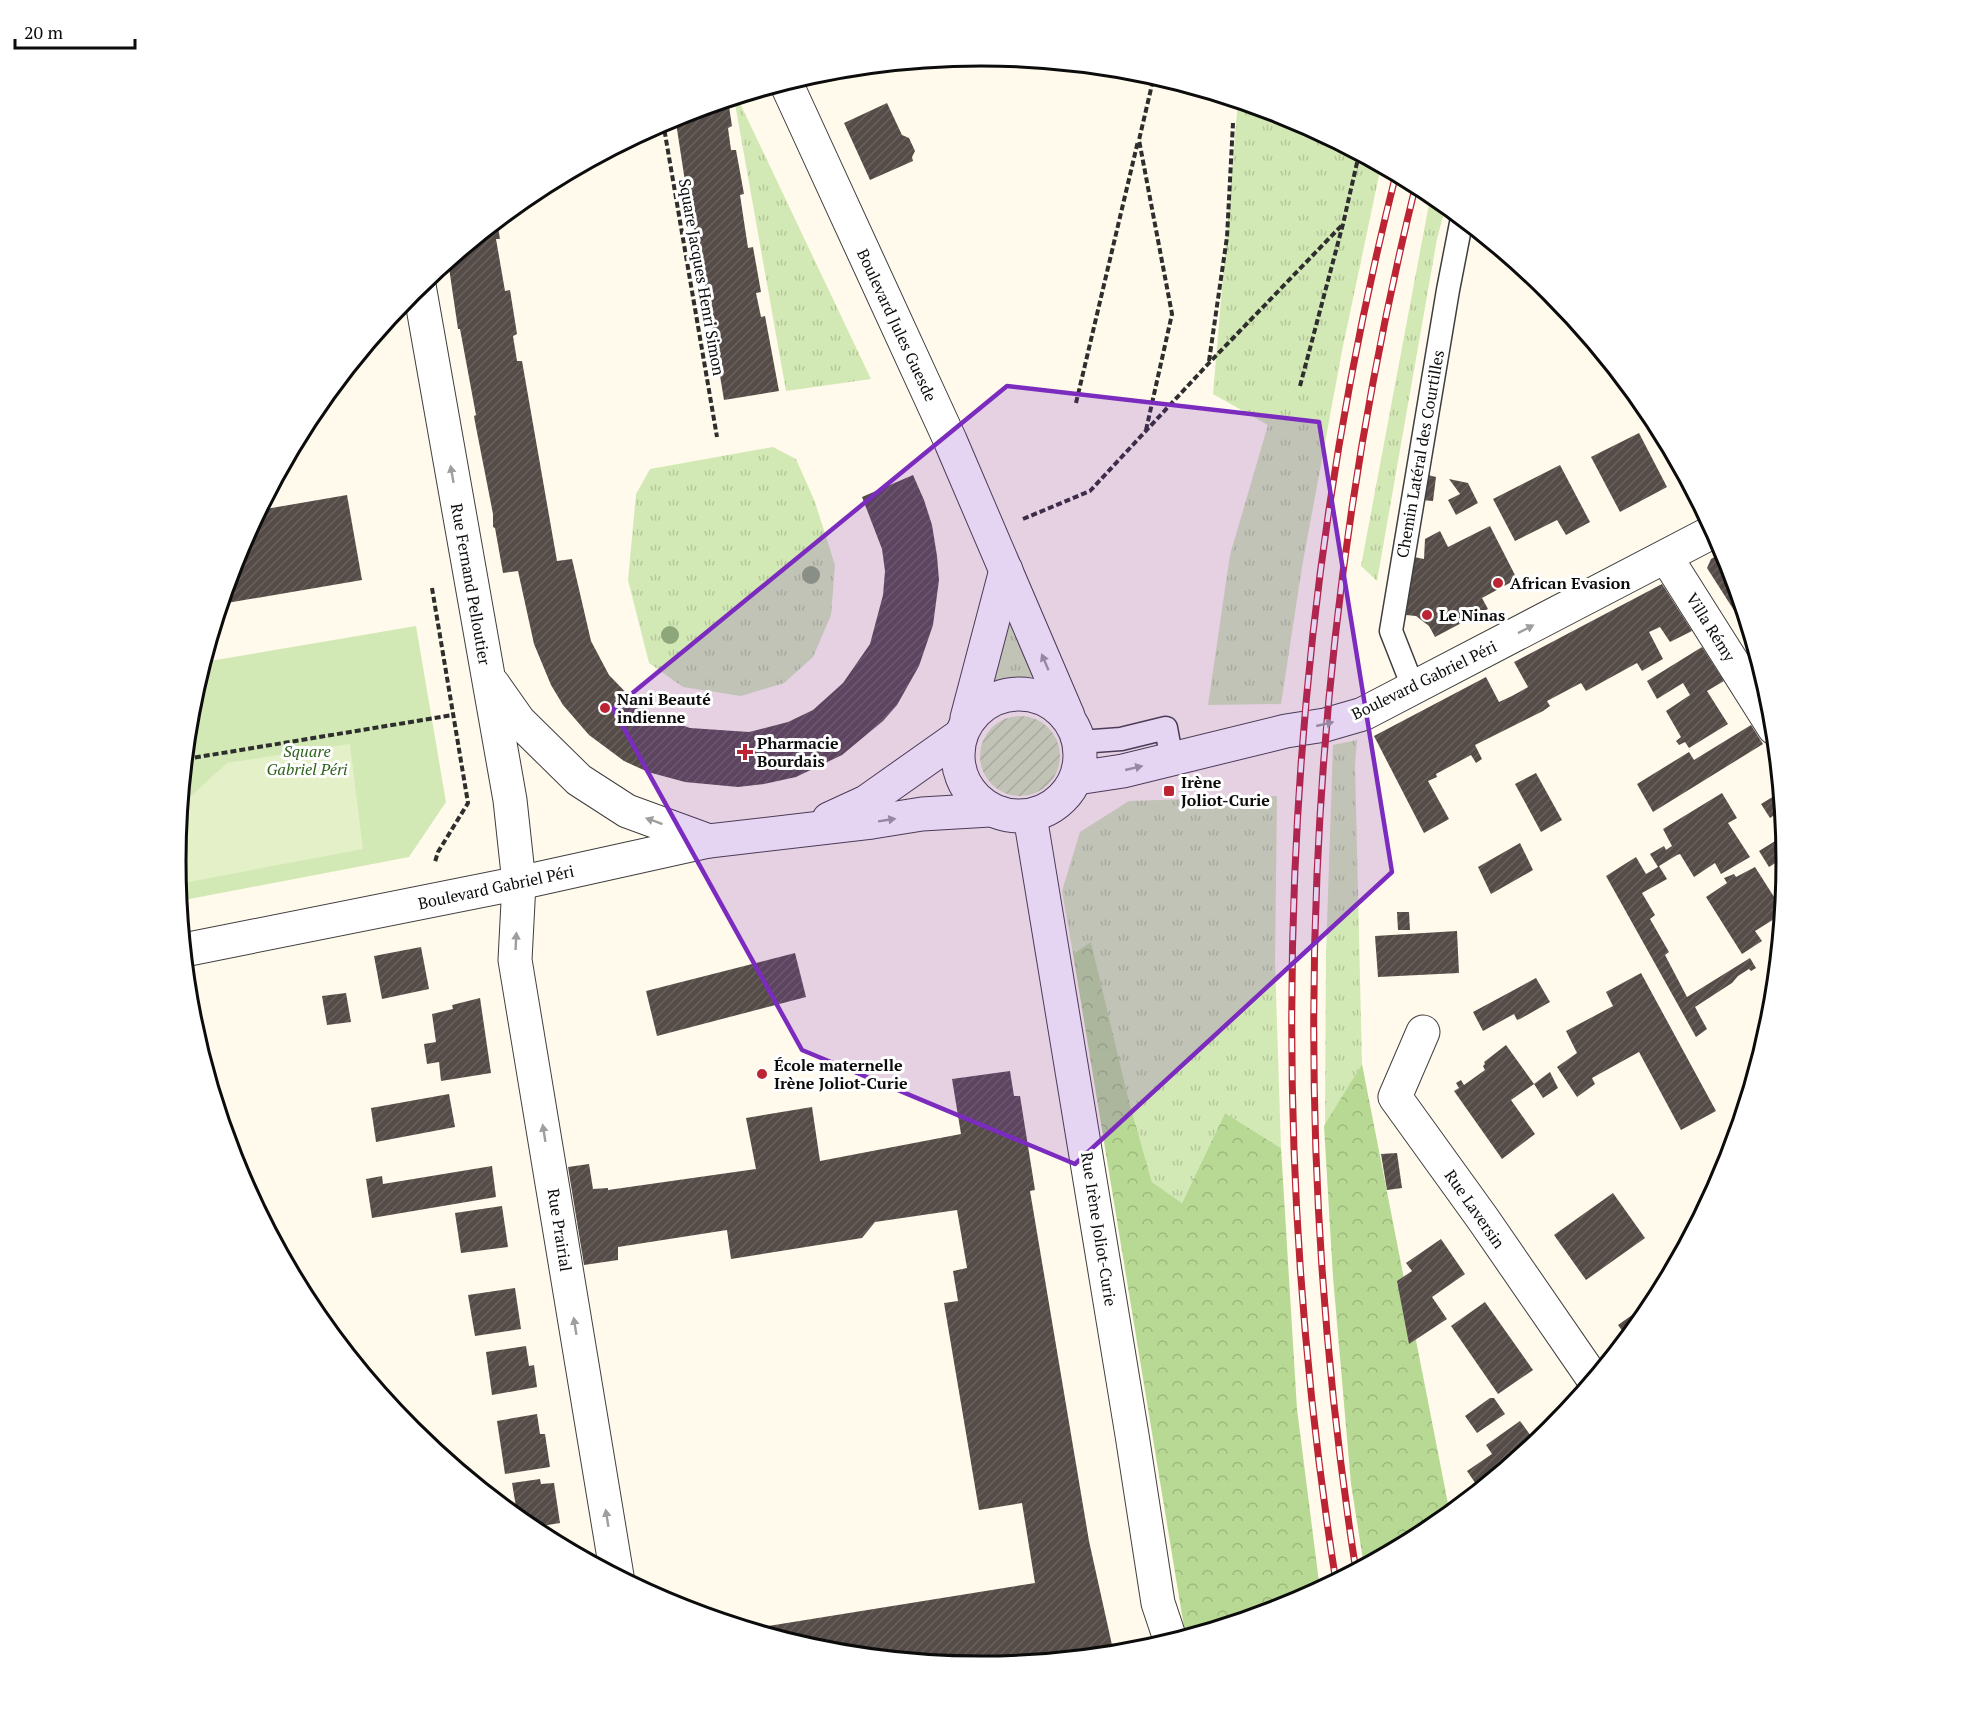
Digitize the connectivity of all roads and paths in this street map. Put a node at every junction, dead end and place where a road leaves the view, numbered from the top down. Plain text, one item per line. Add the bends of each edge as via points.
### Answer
1 (1152, 85) edge
2 (789, 90) edge
3 (1233, 123) dead end
4 (665, 132) edge
5 (1139, 140) junction
6 (1357, 161) edge
7 (1343, 224) junction
8 (1460, 226) edge
9 (421, 297) edge
10 (1209, 363) junction
11 (1300, 386) dead end
12 (1076, 403) dead end
13 (1145, 432) junction
14 (717, 437) dead end
15 (1032, 516) dead end
16 (1706, 535) edge
17 (1666, 557) junction
18 (1005, 570) junction
19 (430, 581) dead end
20 (487, 676) junction
21 (1413, 687) junction
22 (1763, 710) edge
23 (453, 716) junction
24 (963, 728) junction
25 (1074, 729) junction
26 (193, 758) edge
27 (1172, 760) junction
28 (1077, 778) junction
29 (990, 810) junction
30 (1030, 816) junction
31 (808, 829) junction
32 (709, 841) junction
33 (434, 864) dead end
34 (519, 884) junction
35 (191, 949) edge
36 (1423, 1032) dead end
37 (1590, 1374) edge
38 (616, 1567) edge
39 (1168, 1634) edge

1 - 5 path
2 - 18 street, Boulevard Jules Guesde via 950,440
3 - 10 path via 1227,237
4 - 14 path, Square Jacques Henri Simon
5 - 12 path
5 - 13 path via 1172,314
6 - 7 path
7 - 10 path
7 - 11 path
8 - 21 lane, Chemin Latéral des Courtilles via 1391,632
20 -> 9 street, Rue Fernand Pelloutier
10 - 13 path
13 - 15 path via 1090,491
16 - 17 street, Boulevard Gabriel Péri
21 -> 17 street, Boulevard Gabriel Péri
17 - 22 street, Villa Rémy
18 - 24 street
25 -> 18 street, Boulevard Jules Guesde
19 - 23 path
32 -> 20 street via 627,811 579,780 519,721
20 - 34 street, Rue Fernand Pelloutier via 510,800
27 -> 21 street, Boulevard Gabriel Péri via 1363,714
23 - 26 path
23 - 33 path via 468,803
24 - 25 street, Boulevard Gabriel Péri via 1017,692 1051,701
24 - 29 street via 956,758 961,779 973,797
24 - 31 street, Boulevard Gabriel Péri via 866,802
25 - 27 lane via 1121,739 1166,728
25 - 28 street via 1081,760
28 -> 27 street, Boulevard Gabriel Péri
28 - 30 street via 1050,808
29 - 30 street, Boulevard Gabriel Péri via 1009,816
31 -> 29 street, Boulevard Gabriel Péri via 922,814
30 - 39 street, Rue Irène Joliot-Curie via 1158,1603
31 - 32 street, Boulevard Gabriel Péri
32 - 34 street, Boulevard Gabriel Péri
34 - 35 street, Boulevard Gabriel Péri
38 -> 34 street, Rue Prairial via 515,960
36 - 37 street, Rue Laversin via 1395,1097

